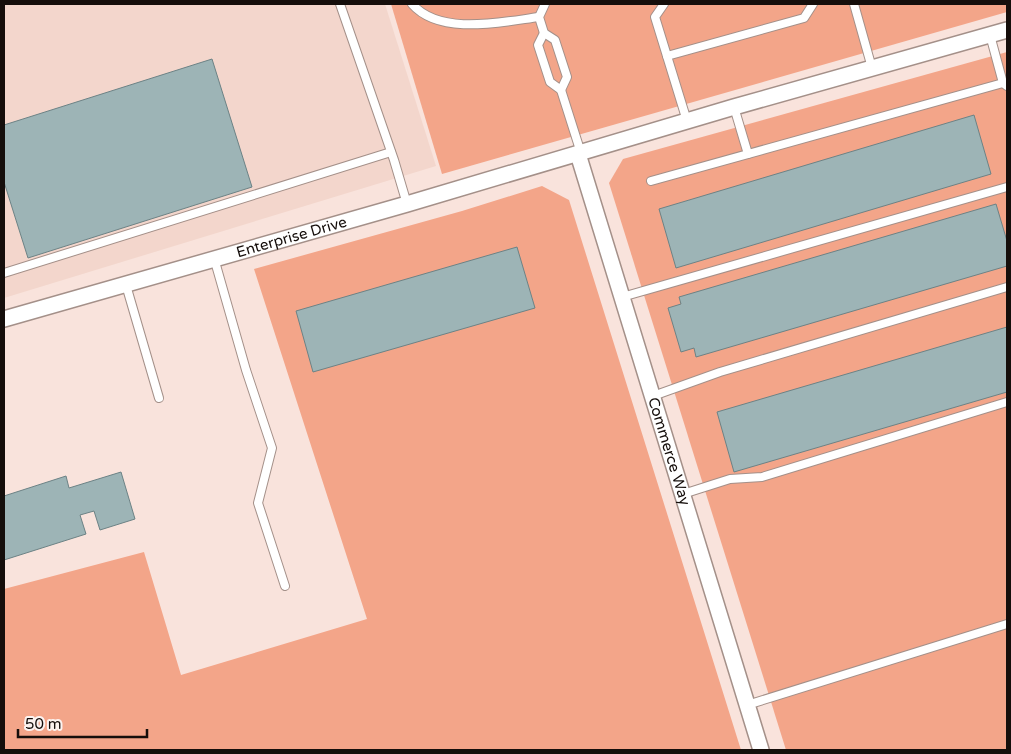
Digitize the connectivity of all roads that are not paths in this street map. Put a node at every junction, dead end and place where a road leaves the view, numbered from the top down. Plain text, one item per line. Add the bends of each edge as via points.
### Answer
1 (340, 4) edge
2 (412, 4) edge
3 (545, 4) edge
4 (664, 4) edge
5 (812, 4) edge
6 (854, 4) edge
7 (539, 17) junction
8 (1007, 30) edge
9 (544, 33) junction
10 (990, 35) junction
11 (667, 56) junction
12 (872, 68) junction
13 (1005, 85) edge
14 (561, 90) junction
15 (734, 107) junction
16 (687, 120) junction
17 (392, 152) junction
18 (579, 153) junction
19 (748, 154) junction
20 (651, 181) dead end
21 (1007, 187) edge
22 (407, 204) junction
23 (214, 258) junction
24 (4, 273) edge
25 (126, 284) junction
26 (1007, 287) edge
27 (622, 297) junction
28 (4, 319) edge
29 (653, 396) junction
30 (159, 398) dead end
31 (1007, 402) edge
32 (682, 494) junction
33 (285, 586) dead end
34 (1007, 624) edge
35 (747, 705) junction
36 (761, 750) edge

1 - 17 lane
2 - 7 lane via 434,20 473,25
3 - 7 lane
4 - 11 lane via 655,17
5 - 11 lane via 804,18
6 - 12 lane
7 - 9 lane
8 - 10 street, Enterprise Drive
9 - 14 lane via 538,45 550,82
9 - 14 lane via 555,40 567,77
10 - 12 street, Enterprise Drive
10 - 13 lane
11 - 16 lane
12 - 15 street, Enterprise Drive
13 - 19 lane
14 - 18 lane
15 - 16 street, Enterprise Drive
15 - 19 lane
16 - 18 street, Enterprise Drive
17 - 22 lane
17 - 24 lane
18 - 22 street, Enterprise Drive
18 - 27 street, Commerce Way
19 - 20 lane
21 - 27 lane
22 - 23 street, Enterprise Drive
23 - 25 street, Enterprise Drive
23 - 33 lane via 272,448 258,503
25 - 28 street, Enterprise Drive
25 - 30 lane
26 - 29 lane via 720,372
27 - 29 street, Commerce Way
29 - 32 street, Commerce Way
31 - 32 lane via 762,476 730,479
32 - 35 street, Commerce Way
34 - 35 lane
35 - 36 street, Commerce Way

